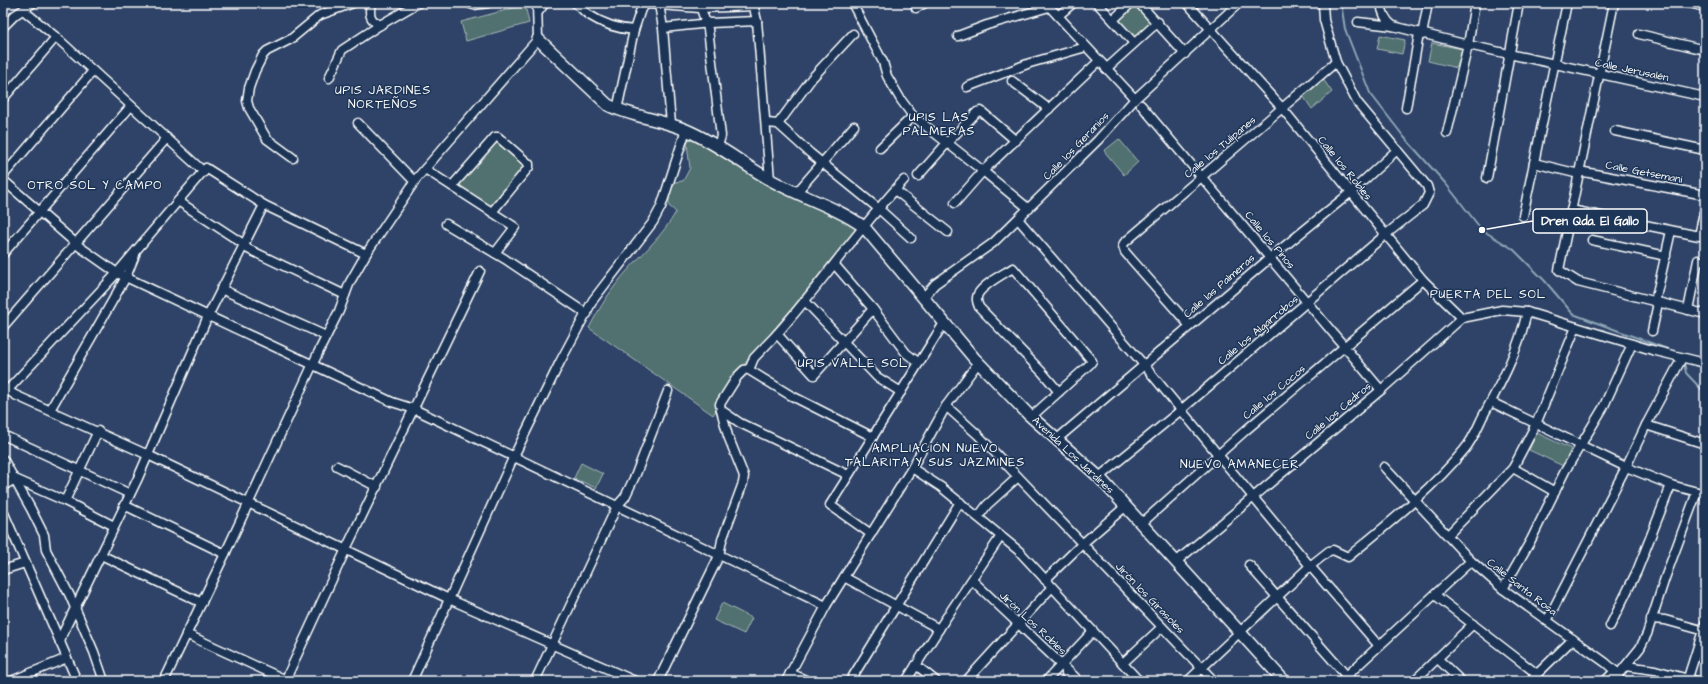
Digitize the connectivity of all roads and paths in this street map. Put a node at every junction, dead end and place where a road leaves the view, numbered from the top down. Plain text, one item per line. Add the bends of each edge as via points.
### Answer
1 (33, 3) edge
2 (353, 3) edge
3 (371, 3) edge
4 (418, 3) edge
5 (468, 3) edge
6 (488, 3) edge
7 (537, 3) edge
8 (545, 3) edge
9 (575, 3) edge
10 (647, 3) edge
11 (852, 3) edge
12 (925, 3) edge
13 (1073, 3) edge
14 (1097, 3) edge
15 (1131, 3) edge
16 (1139, 3) edge
17 (1187, 3) edge
18 (1239, 3) edge
19 (1323, 3) edge
20 (1381, 3) edge
21 (1428, 3) edge
22 (1475, 3) edge
23 (1519, 3) edge
24 (1567, 3) edge
25 (1614, 3) edge
26 (1689, 3) edge
27 (659, 4) junction
28 (699, 5) edge
29 (754, 5) edge
30 (1048, 5) edge
31 (1705, 6) edge
32 (916, 8) dead end
33 (23, 10) junction
34 (538, 12) junction
35 (1058, 16) junction
36 (1113, 20) junction
37 (757, 21) junction
38 (1158, 22) junction
39 (1358, 22) dead end
40 (706, 24) junction
41 (380, 25) junction
42 (1392, 26) junction
43 (3, 27) edge
44 (663, 28) junction
45 (1212, 29) junction
46 (634, 30) junction
47 (853, 34) dead end
48 (1421, 34) junction
49 (1639, 34) dead end
50 (958, 36) dead end
51 (56, 37) junction
52 (538, 40) junction
53 (1134, 43) junction
54 (1468, 45) junction
55 (1086, 47) junction
56 (1705, 50) edge
57 (1185, 54) junction
58 (1509, 54) junction
59 (1099, 61) junction
60 (1336, 62) junction
61 (1554, 64) junction
62 (1106, 69) junction
63 (93, 71) junction
64 (1600, 74) junction
65 (329, 78) dead end
66 (1012, 81) dead end
67 (967, 87) dead end
68 (1705, 97) edge
69 (3, 99) edge
70 (1138, 102) junction
71 (131, 106) junction
72 (1282, 108) junction
73 (1406, 108) dead end
74 (1049, 109) junction
75 (617, 110) junction
76 (913, 116) junction
77 (358, 123) dead end
78 (766, 123) junction
79 (671, 124) junction
80 (778, 124) junction
81 (854, 126) dead end
82 (686, 130) junction
83 (1616, 131) dead end
84 (1447, 133) dead end
85 (167, 138) junction
86 (1016, 141) junction
87 (947, 143) junction
88 (718, 146) junction
89 (880, 148) dead end
90 (1398, 150) junction
91 (1705, 150) edge
92 (293, 158) dead end
93 (822, 163) junction
94 (1534, 163) junction
95 (425, 169) junction
96 (983, 171) junction
97 (204, 172) junction
98 (1579, 173) junction
99 (3, 176) edge
100 (918, 176) dead end
101 (1202, 177) junction
102 (1487, 178) dead end
103 (3, 180) edge
104 (770, 180) junction
105 (904, 180) dead end
106 (414, 181) junction
107 (452, 186) junction
108 (895, 190) junction
109 (797, 192) junction
110 (1350, 193) junction
111 (1705, 195) edge
112 (178, 201) junction
113 (955, 203) dead end
114 (264, 205) junction
115 (1705, 208) edge
116 (879, 209) junction
117 (1029, 209) junction
118 (1571, 210) junction
119 (39, 212) junction
120 (492, 212) junction
121 (1522, 216) dead end
122 (1018, 219) junction
123 (446, 224) dead end
124 (864, 227) junction
125 (1671, 231) junction
126 (948, 232) dead end
127 (1385, 235) junction
128 (911, 238) dead end
129 (1592, 240) dead end
130 (76, 243) junction
131 (245, 246) junction
132 (136, 250) junction
133 (495, 253) junction
134 (3, 254) edge
135 (366, 254) junction
136 (1666, 256) junction
137 (1270, 258) junction
138 (1702, 261) edge
139 (834, 265) junction
140 (480, 271) dead end
141 (117, 273) junction
142 (126, 277) junction
143 (1423, 280) junction
144 (221, 289) junction
145 (346, 295) junction
146 (923, 298) junction
147 (805, 302) junction
148 (1657, 302) junction
149 (1308, 303) junction
150 (873, 309) junction
151 (1688, 310) junction
152 (1527, 312) junction
153 (587, 314) junction
154 (1705, 314) edge
155 (208, 316) junction
156 (1462, 318) junction
157 (944, 323) junction
158 (1190, 326) junction
159 (3, 327) edge
160 (1576, 327) junction
161 (1652, 331) dead end
162 (777, 334) junction
163 (326, 336) junction
164 (844, 342) junction
165 (1632, 344) junction
166 (1344, 346) junction
167 (1682, 358) junction
168 (919, 363) junction
169 (978, 363) junction
170 (1705, 363) edge
171 (313, 365) junction
172 (1144, 365) junction
173 (749, 369) junction
174 (1381, 390) junction
175 (5, 391) edge
176 (668, 391) dead end
177 (901, 392) junction
178 (1059, 392) junction
179 (1491, 402) junction
180 (946, 406) junction
181 (414, 409) junction
182 (50, 410) junction
183 (721, 410) junction
184 (1181, 410) junction
185 (1032, 417) junction
186 (1536, 424) junction
187 (1646, 424) junction
188 (98, 431) junction
189 (3, 435) edge
190 (873, 437) junction
191 (1056, 440) junction
192 (1581, 444) junction
193 (1705, 444) edge
194 (1218, 454) junction
195 (148, 455) junction
196 (514, 456) junction
197 (3, 459) edge
198 (337, 466) dead end
199 (1384, 466) dead end
200 (912, 468) junction
201 (1513, 468) junction
202 (1626, 468) junction
203 (79, 470) junction
204 (848, 475) junction
205 (1018, 477) junction
206 (1099, 477) junction
207 (15, 479) junction
208 (1671, 485) junction
209 (3, 486) edge
210 (376, 487) junction
211 (1555, 492) junction
212 (1701, 493) edge
213 (130, 494) junction
214 (1254, 497) junction
215 (65, 501) junction
216 (960, 502) junction
217 (1415, 502) junction
218 (249, 504) junction
219 (124, 505) junction
220 (617, 506) junction
221 (1126, 506) junction
222 (3, 511) edge
223 (978, 517) junction
224 (1142, 523) junction
225 (114, 526) junction
226 (871, 534) junction
227 (1448, 534) junction
228 (1001, 536) junction
229 (1082, 544) junction
230 (346, 549) junction
231 (225, 554) junction
232 (101, 555) junction
233 (719, 556) junction
234 (1471, 560) junction
235 (1177, 561) junction
236 (25, 563) junction
237 (1250, 565) dead end
238 (1310, 566) junction
239 (3, 570) edge
240 (844, 576) junction
241 (972, 580) junction
242 (1045, 580) junction
243 (1052, 587) junction
244 (1503, 589) junction
245 (1435, 595) junction
246 (1277, 597) junction
247 (449, 599) junction
248 (202, 603) junction
249 (826, 606) junction
250 (896, 606) junction
251 (75, 609) junction
252 (1652, 619) junction
253 (1547, 621) junction
254 (1019, 624) junction
255 (1473, 624) junction
256 (1610, 626) dead end
257 (1162, 627) junction
258 (1704, 628) edge
259 (939, 629) junction
260 (1093, 631) junction
261 (1240, 632) junction
262 (186, 634) junction
263 (1573, 639) junction
264 (60, 643) junction
265 (553, 644) junction
266 (1379, 646) junction
267 (67, 658) junction
268 (1438, 659) junction
269 (1123, 663) junction
270 (916, 665) junction
271 (1063, 666) junction
272 (1626, 666) junction
273 (1201, 668) junction
274 (790, 673) junction
275 (1537, 674) junction
276 (1618, 676) edge
277 (1346, 679) edge
278 (286, 680) edge
279 (1687, 680) edge
280 (11, 681) edge
281 (77, 681) edge
282 (104, 681) edge
283 (164, 681) edge
284 (412, 681) edge
285 (535, 681) edge
286 (635, 681) edge
287 (658, 681) edge
288 (786, 681) edge
289 (808, 681) edge
290 (850, 681) edge
291 (906, 681) edge
292 (936, 681) edge
293 (966, 681) edge
294 (1046, 681) edge
295 (1068, 681) edge
296 (1079, 681) edge
297 (1139, 681) edge
298 (1188, 681) edge
299 (1214, 681) edge
300 (1284, 681) edge
301 (1414, 681) edge
302 (1461, 681) edge
303 (1530, 681) edge
304 (1605, 681) edge
305 (1696, 681) edge

1 - 33 street
2 - 92 street via 320,15 291,39 267,51 262,55 255,71 249,88 249,108 267,139
3 - 41 street via 371,19
4 - 41 street
5 - 6 street
7 - 34 street
8 - 34 street
9 - 46 street via 599,21
10 - 27 street
10 - 46 street via 641,9
11 - 76 street via 883,62 887,76
12 - 32 street
13 - 35 street
14 - 36 street
15 - 36 street
16 - 38 street
17 - 45 street, Calle los Robles
18 - 45 street, Calle los Geranios
19 - 60 street via 1324,20
20 - 42 street via 1387,22
21 - 48 street
22 - 54 street
23 - 58 street
24 - 61 street
25 - 64 street
26 - 31 street
27 - 28 street
27 - 44 street
28 - 29 street
28 - 40 street
29 - 37 street
30 - 35 street, Calle los Pinos
30 - 50 street
33 - 43 street
33 - 51 street
34 - 52 street
35 - 55 street, Calle los Pinos
36 - 53 street
37 - 40 street
37 - 78 street
38 - 53 street
38 - 57 street
39 - 42 street, Calle Jerusalén
40 - 44 street
40 - 88 street via 721,136
41 - 65 street via 342,50
42 - 48 street, Calle Jerusalén
44 - 79 street
45 - 57 street, Calle los Geranios
45 - 72 street, Calle los Robles
46 - 75 street
47 - 80 street via 809,82
48 - 54 street, Calle Jerusalén
48 - 73 street
49 - 56 street
51 - 63 street
51 - 69 street
52 - 75 street via 600,98
52 - 95 street
53 - 62 street
54 - 58 street, Calle Jerusalén
54 - 84 street
55 - 59 street, Calle los Pinos
55 - 67 street via 1030,63
57 - 70 street, Calle los Geranios
58 - 61 street, Calle Jerusalén
58 - 102 street
59 - 62 street, Calle los Pinos
59 - 74 street
60 - 72 street, Calle los Tulipanes
60 - 90 street via 1357,102
61 - 64 street, Calle Jerusalén
61 - 94 street
62 - 70 street, Calle los Pinos
63 - 71 street
63 - 99 street
64 - 68 street, Calle Jerusalén
64 - 98 street
66 - 74 street
70 - 101 street, Calle los Pinos
70 - 117 street, Calle los Geranios
71 - 85 street
71 - 119 street
72 - 101 street, Calle los Tulipanes
72 - 110 street, Calle los Robles
74 - 86 street
75 - 79 street, Avenida Los Jardines
76 - 87 street
76 - 89 street
77 - 106 street
78 - 80 street
78 - 104 street
79 - 82 street, Avenida Los Jardines
80 - 93 street
81 - 93 street
82 - 88 street, Avenida Los Jardines
82 - 153 street via 661,207 653,222 594,300
83 - 91 street
85 - 97 street
85 - 130 street
86 - 87 street via 981,111 977,112
86 - 96 street
87 - 96 street
87 - 100 street
88 - 104 street, Avenida Los Jardines
90 - 110 street, Calle las Palmeras
90 - 127 street, Calle los Algarrobos via 1428,186 1429,193 1423,205
93 - 109 street
93 - 116 street
94 - 98 street, Calle Getsemani
94 - 121 street
95 - 106 street
95 - 107 street
96 - 113 street
96 - 117 street
97 - 112 street
97 - 114 street via 206,168
98 - 111 street, Calle Getsemani
98 - 118 street
101 - 137 street, Calle los Pinos
101 - 158 street, Calle los Tulipanes via 1124,243 1124,249
103 - 119 street
104 - 109 street, Avenida Los Jardines
105 - 108 street
106 - 135 street
107 - 120 street
107 - 120 street via 495,137 498,137 529,164 529,167
108 - 116 street
108 - 126 street
109 - 124 street, Avenida Los Jardines via 842,212
110 - 127 street, Calle los Robles
110 - 137 street, Calle las Palmeras
112 - 131 street
112 - 132 street
114 - 131 street
114 - 135 street
115 - 125 street via 1699,236
116 - 124 street
116 - 128 street
117 - 122 street, Calle los Geranios
118 - 125 street
118 - 148 street via 1559,270 1578,282
119 - 130 street
119 - 134 street
120 - 133 street via 515,227
122 - 146 street, Calle los Geranios via 993,243 935,284
122 - 172 street
123 - 133 street
124 - 139 street
124 - 146 street, Avenida Los Jardines
125 - 136 street
127 - 143 street, Calle los Robles
127 - 149 street, Calle los Algarrobos
129 - 136 street
130 - 141 street
130 - 159 street
131 - 144 street
131 - 145 street
132 - 141 street
132 - 142 street
133 - 153 street
135 - 145 street via 350,282
136 - 148 street
137 - 149 street, Calle los Pinos
137 - 158 street, Calle las Palmeras
138 - 151 street
139 - 147 street
139 - 150 street
140 - 181 street
141 - 142 street
141 - 175 street
142 - 155 street
142 - 182 street
143 - 156 street, Calle los Robles
143 - 166 street, Calle los Cocos
144 - 155 street
144 - 163 street
145 - 163 street
146 - 157 street, Avenida Los Jardines
147 - 162 street
147 - 164 street
148 - 151 street
148 - 161 street
149 - 166 street, Calle los Pinos
149 - 184 street, Calle los Algarrobos
150 - 164 street
150 - 168 street via 906,353
151 - 154 street
152 - 156 street via 1502,310
152 - 160 street
152 - 179 street via 1522,337
153 - 196 street via 560,362
155 - 171 street
155 - 195 street
156 - 174 street, Calle los Cedros
157 - 168 street
157 - 169 street, Avenida Los Jardines
158 - 172 street, Calle las Palmeras
160 - 165 street
160 - 186 street
162 - 164 street via 814,375
162 - 173 street via 754,358
163 - 171 street
164 - 177 street via 877,377
165 - 167 street
165 - 192 street via 1603,408
166 - 174 street, Calle los Pinos
166 - 194 street, Calle los Cocos
167 - 170 street
167 - 187 street
168 - 177 street
169 - 180 street
169 - 185 street, Avenida Los Jardines
171 - 181 street via 392,402
171 - 218 street
172 - 184 street
172 - 191 street, Calle las Palmeras
173 - 183 street via 737,377 720,404
173 - 190 street via 790,395
174 - 214 street, Calle los Cedros
175 - 182 street
176 - 220 street via 636,474 625,497
177 - 190 street
178 - 178 street via 1092,361 1013,268 988,285 978,294 976,300 979,307
178 - 185 street
179 - 186 street
179 - 217 street via 1465,449
180 - 200 street
180 - 205 street, Jirón los Girasoles
181 - 196 street
181 - 210 street
182 - 188 street
183 - 204 street via 740,423
183 - 233 street via 744,476
184 - 194 street
184 - 206 street, Calle los Algarrobos
185 - 191 street, Avenida Los Jardines
186 - 192 street
186 - 201 street
187 - 193 street
187 - 202 street
188 - 195 street
188 - 203 street
189 - 203 street
190 - 204 street
191 - 206 street, Avenida Los Jardines
192 - 202 street
192 - 211 street
194 - 214 street
194 - 224 street, Calle los Cocos
195 - 213 street
195 - 218 street
196 - 220 street
196 - 247 street
197 - 207 street
198 - 210 street
199 - 217 street, Calle Santa Rosa
200 - 216 street
200 - 226 street
201 - 211 street
201 - 227 street
202 - 208 street
202 - 253 street
203 - 213 street
203 - 215 street
204 - 226 street via 830,505 831,508
205 - 223 street via 987,505
205 - 229 street, Jirón los Girasoles
206 - 221 street, Avenida Los Jardines
207 - 209 street
207 - 215 street
207 - 251 street via 44,534 46,550
208 - 212 street
208 - 256 street via 1637,571
210 - 230 street
211 - 244 street
212 - 252 street via 1664,578
213 - 219 street
214 - 235 street, Calle los Cedros
214 - 238 street
215 - 225 street
216 - 223 street
216 - 250 street
217 - 227 street, Calle Santa Rosa
217 - 238 street via 1348,557 1333,550
218 - 230 street
218 - 231 street
219 - 225 street
219 - 231 street
220 - 233 street
220 - 265 street
221 - 224 street, Avenida Los Jardines
221 - 229 street
222 - 236 street
223 - 228 street
224 - 235 street, Avenida Los Jardines
225 - 232 street
226 - 240 street
227 - 234 street, Calle Santa Rosa
228 - 241 street
228 - 242 street via 1019,551
229 - 242 street
229 - 257 street, Jirón los Girasoles
230 - 247 street
230 - 278 street
231 - 248 street
232 - 248 street
232 - 251 street
233 - 249 street
233 - 287 street
234 - 244 street, Calle Santa Rosa
234 - 245 street
235 - 261 street, Avenida Los Jardines
236 - 239 street
236 - 264 street
237 - 246 street
238 - 246 street
238 - 266 street
240 - 249 street
240 - 250 street
241 - 254 street, Jirón Los Robles
241 - 259 street
242 - 243 street
243 - 254 street
243 - 260 street
244 - 253 street, Calle Santa Rosa
245 - 255 street
245 - 266 street
246 - 261 street
246 - 277 street
247 - 265 street
247 - 284 street
248 - 262 street
249 - 274 street
250 - 259 street
250 - 290 street
251 - 264 street
251 - 282 street
252 - 258 street
252 - 272 street via 1640,648
253 - 263 street, Calle Santa Rosa
254 - 271 street, Jirón Los Robles
254 - 293 street
255 - 268 street
255 - 275 street
257 - 269 street
257 - 273 street, Jirón los Girasoles
258 - 279 street
259 - 270 street
260 - 269 street
260 - 271 street
261 - 273 street
261 - 300 street, Avenida Los Jardines
262 - 278 street
262 - 283 street
263 - 275 street
263 - 276 street, Calle Santa Rosa via 1606,663
264 - 267 street
265 - 285 street
265 - 286 street
266 - 277 street
267 - 280 street
267 - 281 street
268 - 301 street
268 - 302 street
269 - 297 street
270 - 291 street
270 - 292 street
271 - 294 street
271 - 295 street
271 - 296 street, Jirón Los Robles
272 - 276 street
272 - 279 street via 1655,670
273 - 298 street
273 - 299 street, Jirón los Girasoles
274 - 288 street
274 - 289 street
275 - 303 street
276 - 304 street
279 - 305 street

